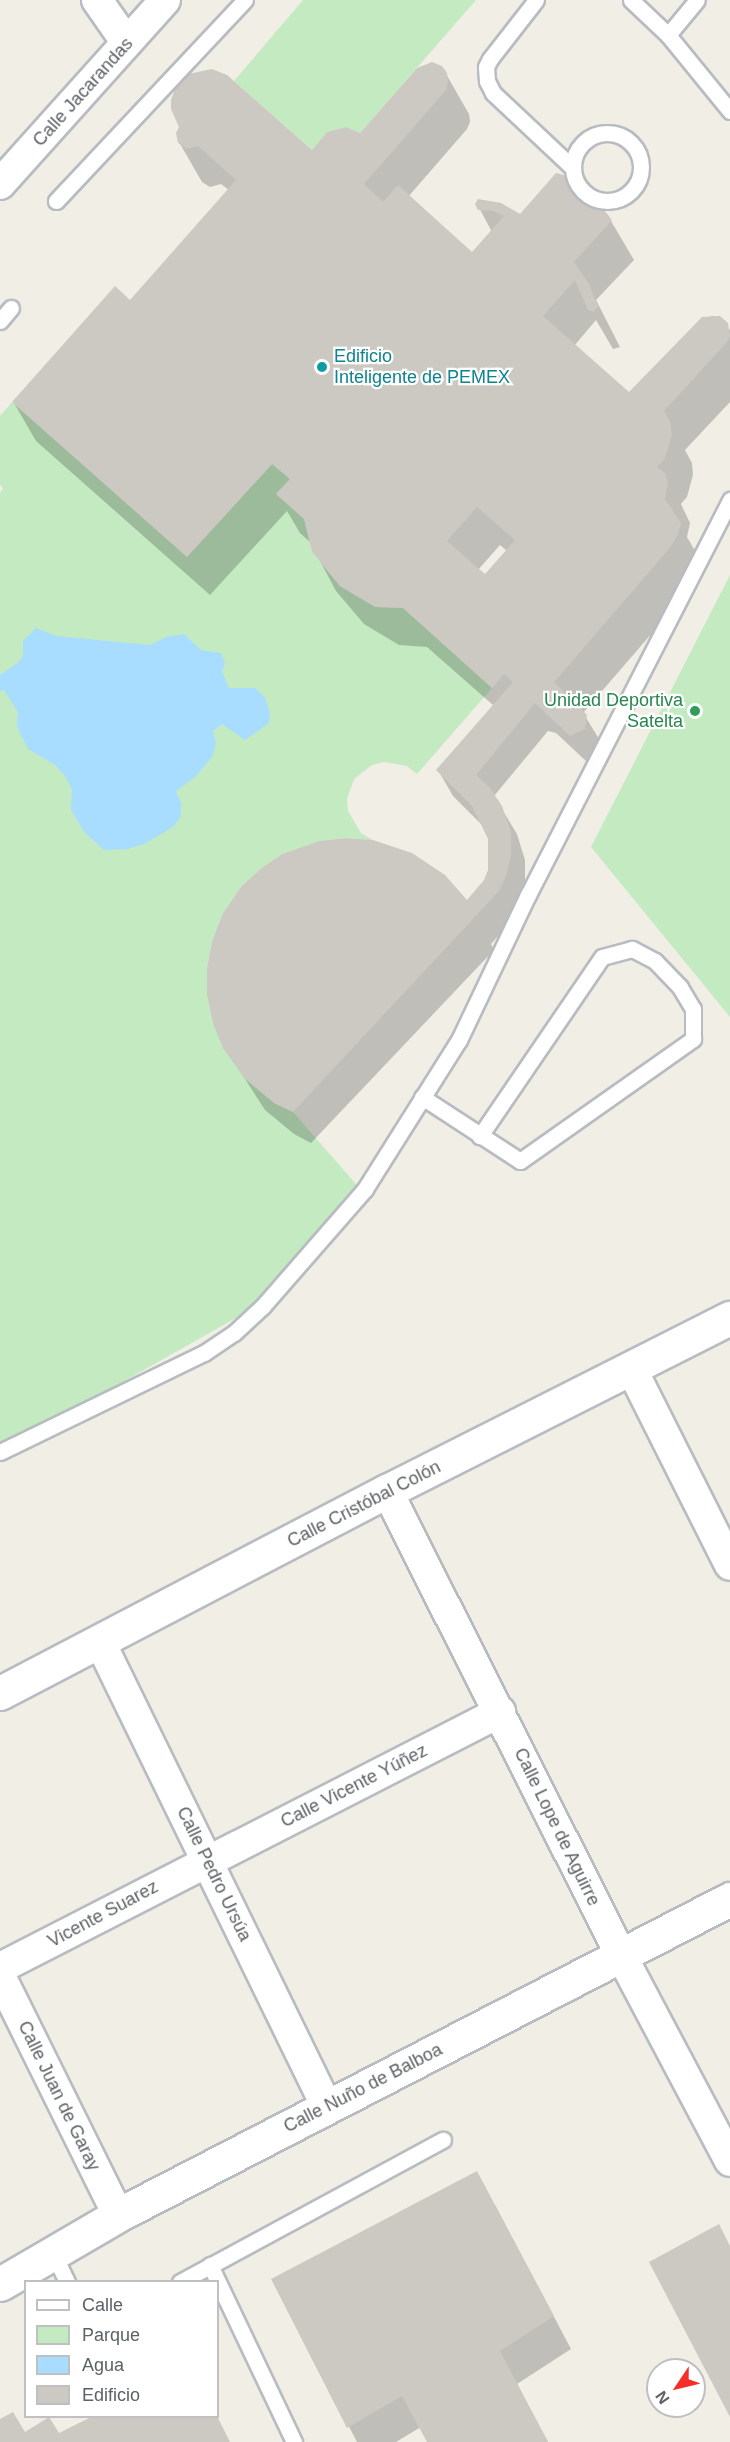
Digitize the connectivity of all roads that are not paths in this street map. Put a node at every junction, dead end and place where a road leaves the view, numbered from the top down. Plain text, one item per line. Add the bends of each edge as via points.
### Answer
1 (97, 0) edge
2 (165, 0) edge
3 (246, 0) edge
4 (536, 0) edge
5 (631, 0) edge
6 (697, 0) edge
7 (668, 35) junction
8 (127, 42) junction
9 (730, 111) edge
10 (573, 168) junction
11 (0, 184) edge
12 (56, 201) dead end
13 (11, 308) dead end
14 (0, 321) edge
15 (730, 500) edge
16 (422, 1097) junction
17 (480, 1136) junction
18 (730, 1318) edge
19 (632, 1370) junction
20 (0, 1452) edge
21 (387, 1491) junction
22 (730, 1565) edge
23 (100, 1642) junction
24 (0, 1693) edge
25 (500, 1712) junction
26 (207, 1860) junction
27 (730, 1899) edge
28 (621, 1955) junction
29 (0, 1968) edge
30 (0, 1976) edge
31 (327, 2107) junction
32 (443, 2140) dead end
33 (730, 2161) edge
34 (118, 2215) junction
35 (210, 2265) junction
36 (60, 2267) edge
37 (184, 2280) edge
38 (217, 2280) edge
39 (0, 2284) edge
40 (219, 2284) edge
41 (294, 2442) edge

1 - 8 street
2 - 8 street, Calle Jacarandas
3 - 12 lane
4 - 10 lane via 489,59 487,81 493,93
5 - 7 lane
6 - 7 lane
7 - 9 lane
8 - 11 street, Calle Jacarandas
10 - 10 lane via 575,154 583,142 605,133 628,141 639,156 640,171 631,191 615,200 584,193
13 - 14 lane
15 - 16 lane via 528,895 459,1040
16 - 17 lane
16 - 20 lane via 365,1189 263,1306 234,1333 204,1353
17 - 17 lane via 520,1161 693,1038 693,1009 680,987 655,962 632,949 602,957
18 - 19 main road, Calle Cristóbal Colón
19 - 21 main road, Calle Cristóbal Colón
19 - 22 street
21 - 23 main road, Calle Cristóbal Colón
21 - 25 street, Calle Lope de Aguirre
23 - 24 main road, Calle Cristóbal Colón
23 - 26 street, Calle Pedro Ursúa
25 - 26 street, Calle Vicente Yúñez
25 - 28 street, Calle Lope de Aguirre
26 - 29 street, Vicente Suarez
26 - 31 street, Calle Pedro Ursúa
27 - 28 main road, Calle Nuño de Balboa
28 - 31 main road, Calle Nuño de Balboa
28 - 33 street, Calle Lope de Aguirre
30 - 34 street, Calle Juan de Garay
31 - 34 main road, Calle Nuño de Balboa
32 - 35 lane
34 - 36 main road, Calle Nuño de Balboa
35 - 37 lane
35 - 38 lane
36 - 39 main road, Calle Nuño de Balboa
40 - 41 lane

